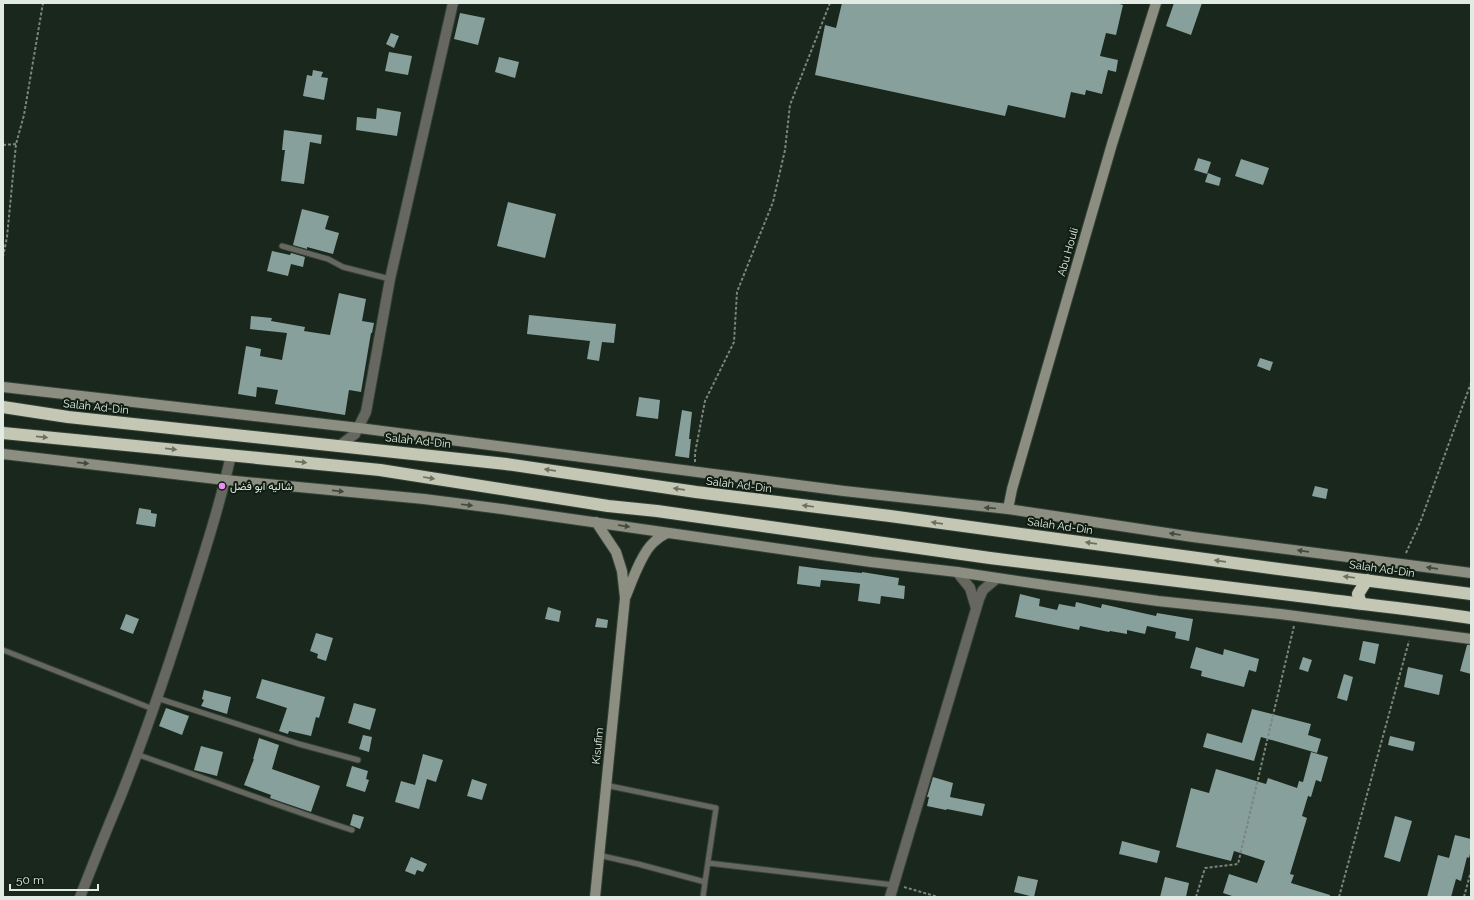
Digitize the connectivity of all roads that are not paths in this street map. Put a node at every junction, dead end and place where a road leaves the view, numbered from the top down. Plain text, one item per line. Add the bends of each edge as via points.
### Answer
1 (453, 3) edge
2 (1156, 3) edge
3 (282, 246) dead end
4 (390, 279) junction
5 (3, 387) edge
6 (3, 407) edge
7 (360, 428) junction
8 (3, 433) edge
9 (339, 446) junction
10 (3, 454) edge
11 (231, 455) junction
12 (225, 480) junction
13 (1008, 509) junction
14 (596, 522) junction
15 (667, 532) junction
16 (957, 572) junction
17 (1471, 573) edge
18 (996, 578) junction
19 (1367, 580) junction
20 (1471, 594) edge
21 (625, 598) junction
22 (1361, 604) junction
23 (976, 608) junction
24 (1471, 618) edge
25 (1471, 639) edge
26 (3, 650) edge
27 (157, 698) junction
28 (153, 709) junction
29 (136, 754) junction
30 (358, 760) dead end
31 (606, 785) junction
32 (352, 830) dead end
33 (598, 855) junction
34 (708, 863) junction
35 (705, 882) junction
36 (894, 886) junction
37 (80, 897) edge
38 (595, 897) edge
39 (703, 897) edge
40 (890, 897) edge

1 - 4 street
2 - 13 main road, Abu Houli via 1110,152
3 - 4 lane via 328,258 343,267
4 - 7 street via 366,412
5 - 7 main road
6 - 9 highway, Salah Ad-Din via 68,417
7 - 9 street
13 -> 7 main road via 844,491
8 -> 11 highway
19 -> 9 highway, Salah Ad-Din via 696,492 506,464
10 -> 12 main road
11 - 12 street
11 -> 22 highway via 380,470 603,505 990,558
12 -> 14 main road via 424,500
12 - 27 street via 208,543
17 -> 13 main road via 1193,537
14 -> 15 main road
14 - 21 main road, Kisufim via 616,552 622,571
15 - 16 main road
15 - 21 main road, Kisufim via 649,548
16 - 18 main road
16 - 23 street via 970,588
18 - 23 street via 983,590
18 - 25 main road via 1158,601
19 - 20 highway, Salah Ad-Din
19 - 22 highway via 1358,594
21 - 31 main road, Kisufim
22 - 24 highway
23 - 36 street
26 - 28 lane
27 - 28 street
27 - 30 lane via 299,744
28 - 29 street
29 - 32 lane
29 - 37 street
31 - 33 main road, Kisufim
31 - 34 lane via 716,808
33 - 35 lane
33 - 38 main road, Kisufim
34 - 35 lane
34 - 36 lane
35 - 39 lane
36 - 40 street

